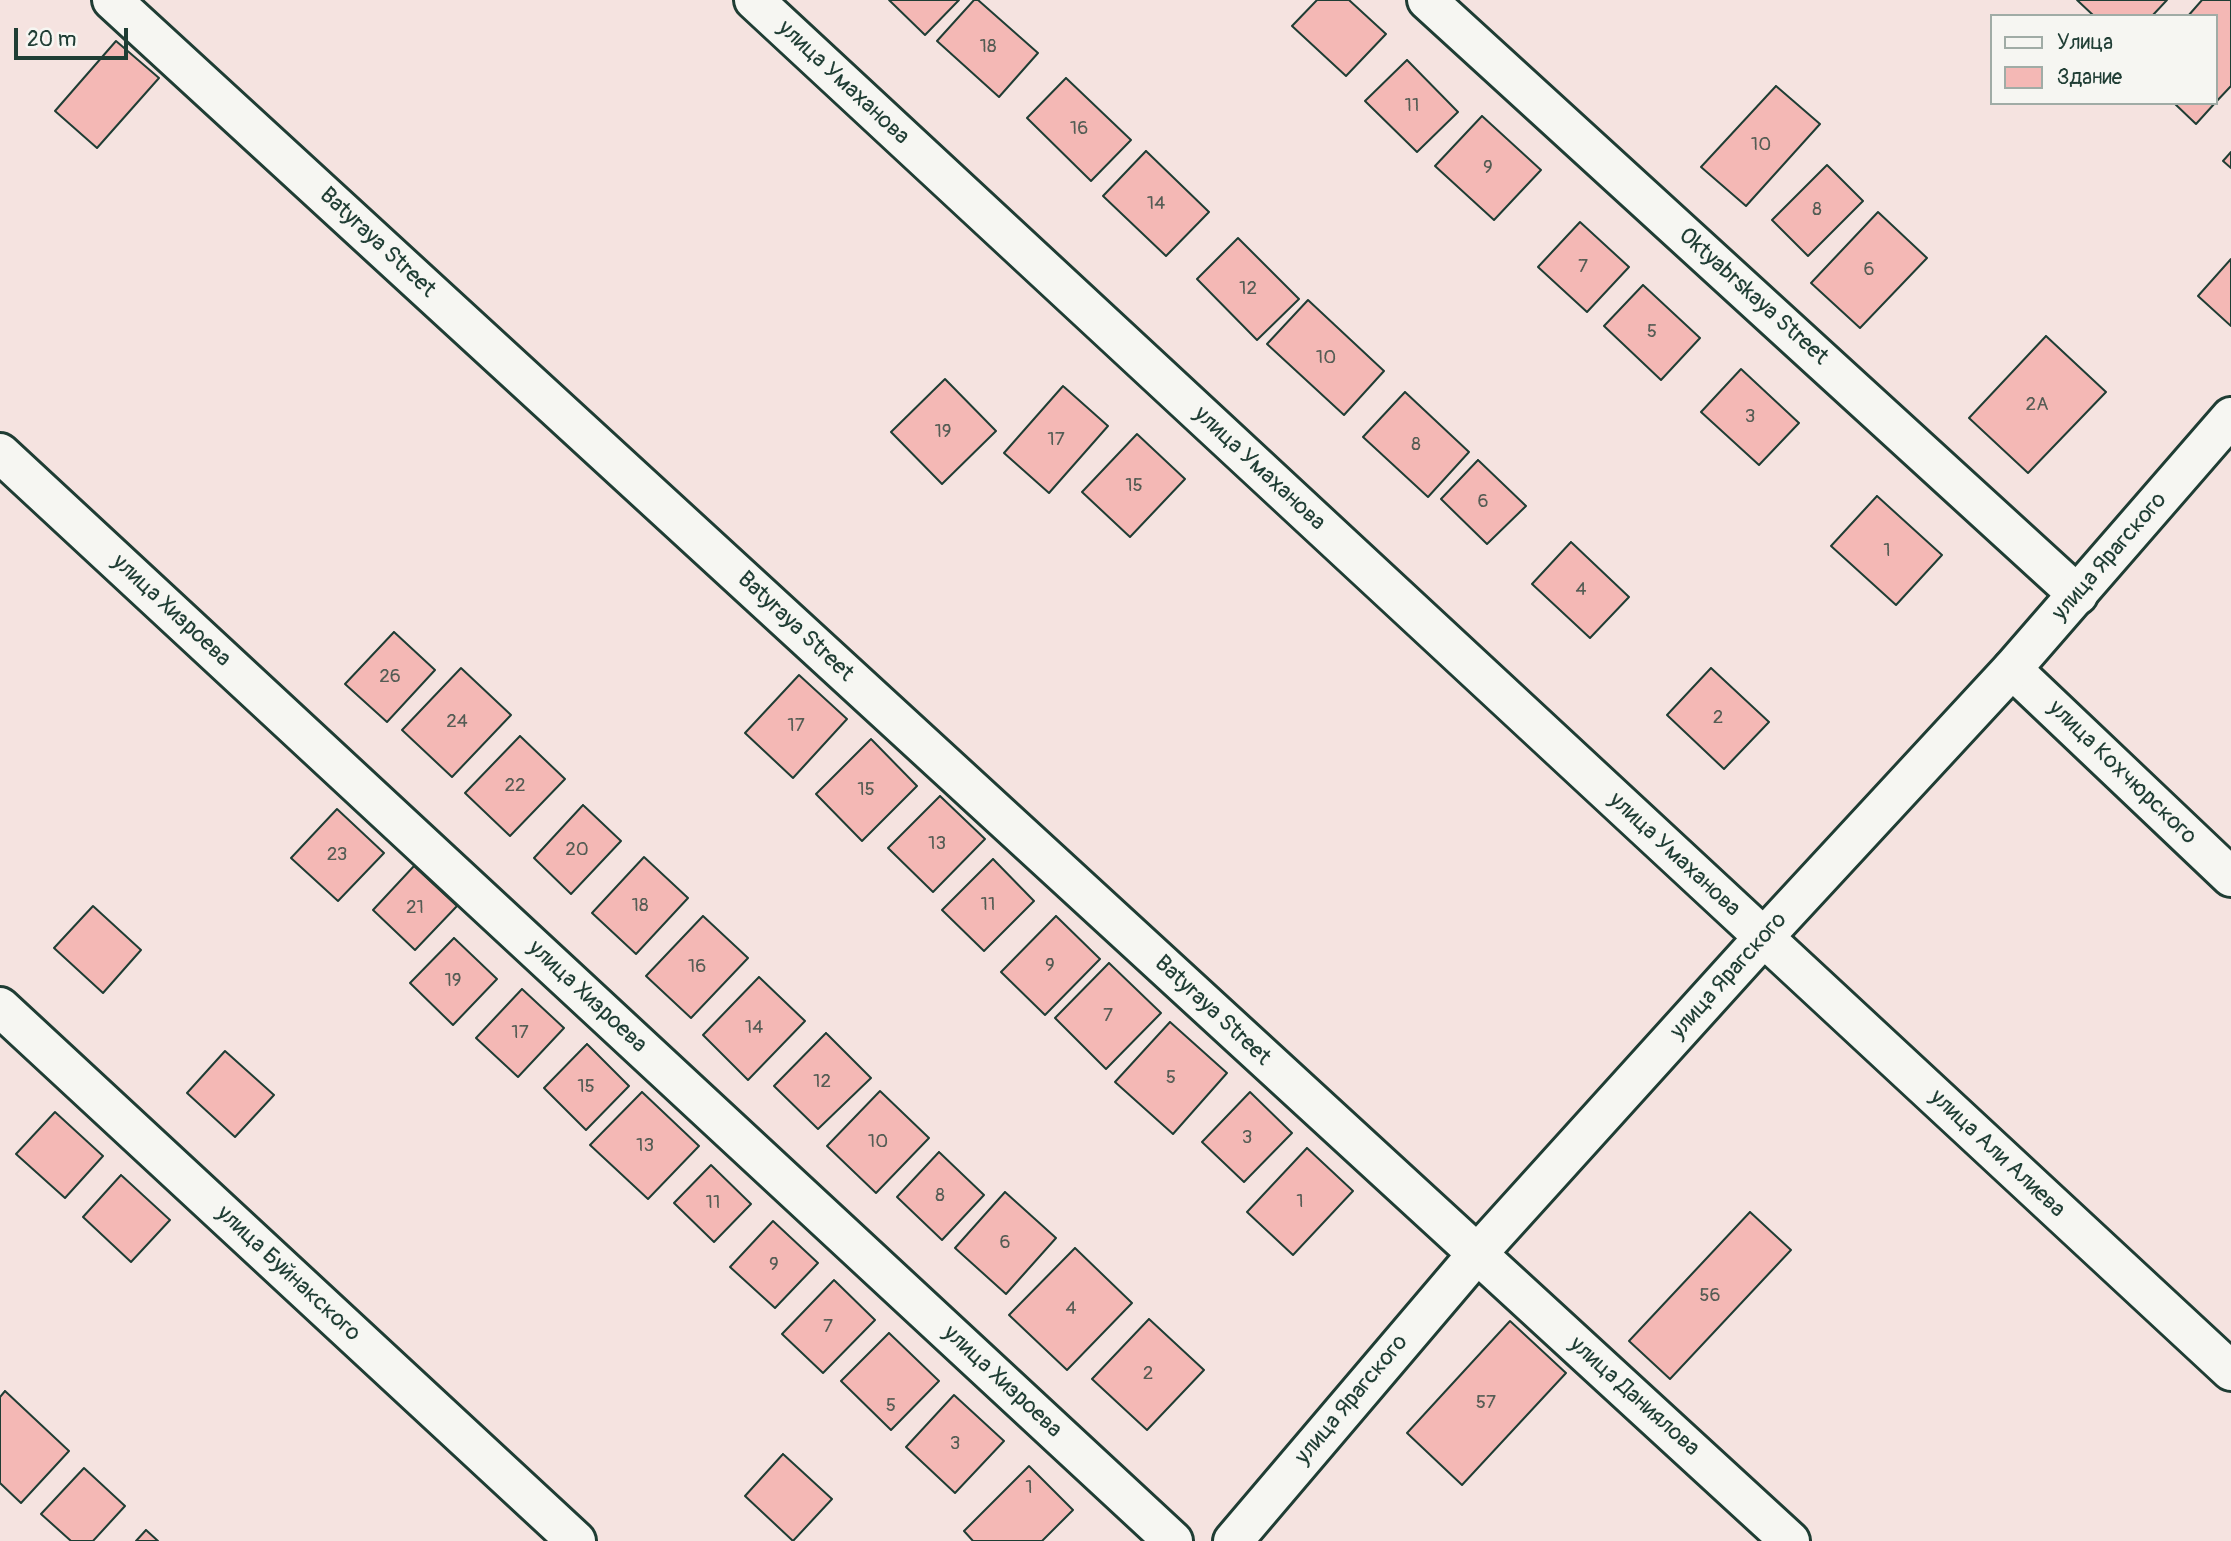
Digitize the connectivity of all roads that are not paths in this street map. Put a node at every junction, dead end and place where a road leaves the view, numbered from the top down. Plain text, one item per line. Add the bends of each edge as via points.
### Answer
1 (113, 0) edge
2 (754, 0) edge
3 (1427, 0) edge
4 (2231, 417) edge
5 (0, 453) edge
6 (2078, 594) junction
7 (2012, 669) junction
8 (2231, 877) edge
9 (1763, 938) junction
10 (0, 1007) edge
11 (1477, 1254) junction
12 (2231, 1371) edge
13 (576, 1541) edge
14 (1173, 1541) edge
15 (1233, 1541) edge
16 (1790, 1541) edge

1 - 11 street, Batyraya Street
2 - 9 street, улица Умаханова
3 - 6 street, Oktyabrskaya Street
4 - 6 street, улица Ярагского
5 - 14 street, улица Хизроева
6 - 7 street, улица Ярагского
7 - 8 street, улица Кохчюрского
7 - 9 street, улица Ярагского
9 - 11 street, улица Ярагского
9 - 12 street, улица Али Алиева
10 - 13 street, улица Буйнакского
11 - 15 street, улица Ярагского
11 - 16 street, улица Даниялова

